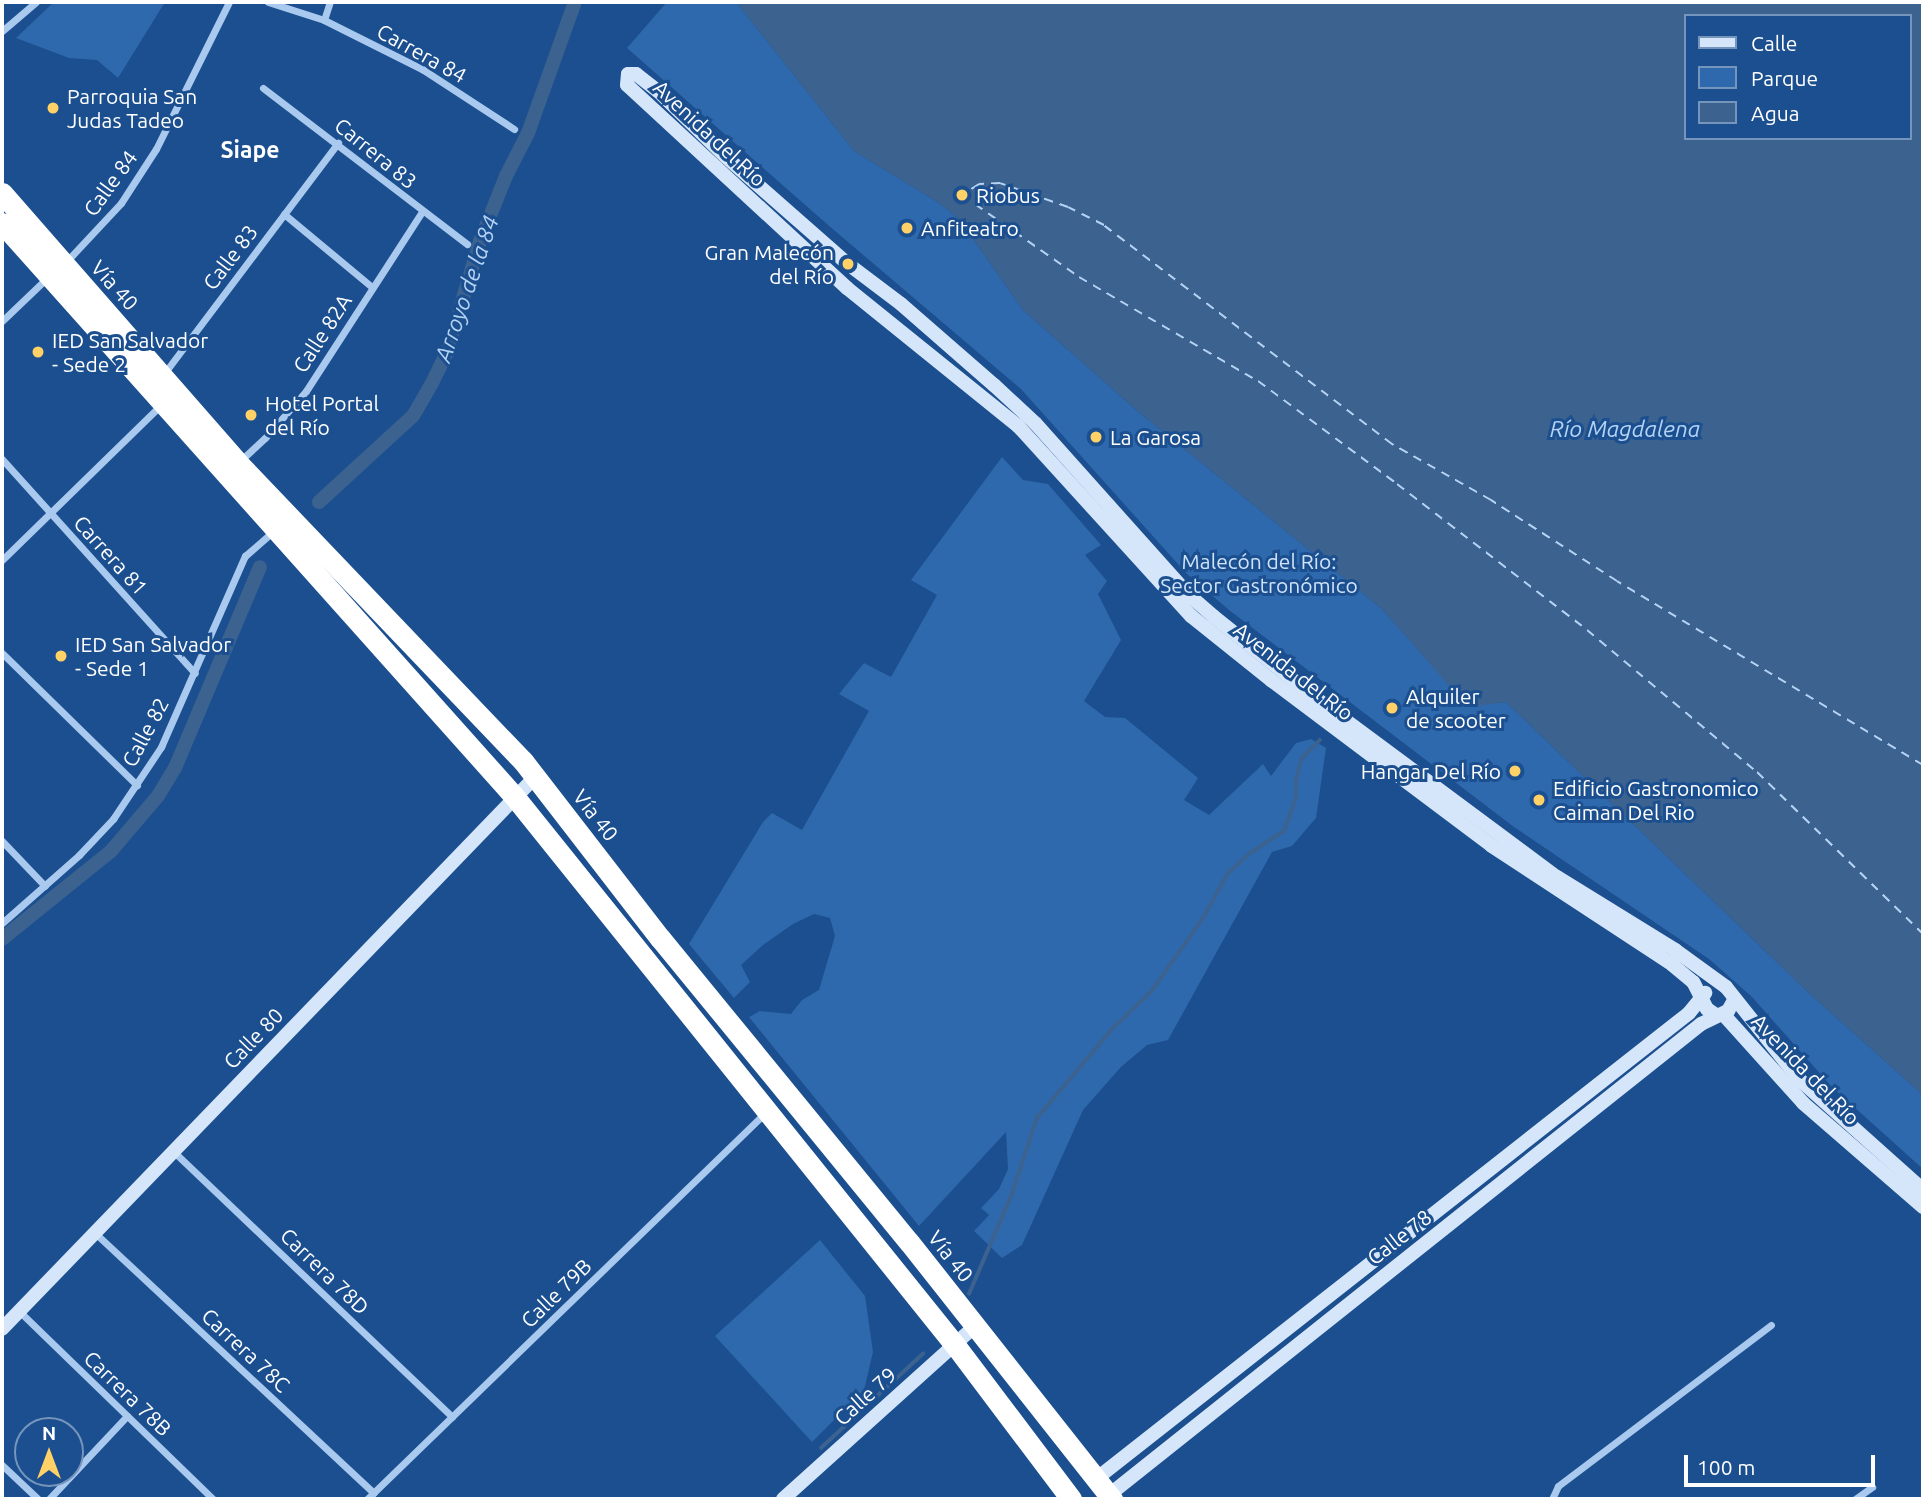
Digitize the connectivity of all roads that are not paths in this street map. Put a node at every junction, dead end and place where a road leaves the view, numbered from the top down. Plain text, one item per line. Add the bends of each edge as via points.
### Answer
1 (36, 2) edge
2 (229, 2) edge
3 (268, 2) edge
4 (330, 2) edge
5 (324, 20) junction
6 (2, 31) edge
7 (263, 88) dead end
8 (514, 129) dead end
9 (338, 143) junction
10 (2, 193) edge
11 (422, 212) junction
12 (284, 214) junction
13 (2, 223) edge
14 (467, 244) dead end
15 (56, 270) junction
16 (372, 287) junction
17 (847, 288) junction
18 (2, 321) edge
19 (162, 391) junction
20 (1008, 397) junction
21 (2, 459) edge
22 (238, 463) junction
23 (49, 513) junction
24 (276, 530) junction
25 (2, 559) edge
26 (2, 653) edge
27 (195, 673) junction
28 (536, 777) junction
29 (137, 785) junction
30 (514, 796) junction
31 (2, 841) edge
32 (45, 886) junction
33 (2, 923) edge
34 (667, 946) junction
35 (649, 963) junction
36 (1683, 974) junction
37 (1721, 985) junction
38 (1703, 999) junction
39 (1734, 1000) junction
40 (1689, 1013) junction
41 (1719, 1014) junction
42 (1689, 1033) junction
43 (1744, 1037) junction
44 (768, 1110) junction
45 (173, 1152) junction
46 (1923, 1190) edge
47 (1923, 1207) edge
48 (95, 1233) junction
49 (19, 1311) junction
50 (1771, 1325) dead end
51 (975, 1326) junction
52 (2, 1328) edge
53 (955, 1345) junction
54 (127, 1416) junction
55 (452, 1417) junction
56 (2, 1465) edge
57 (1872, 1487) dead end
58 (1106, 1491) edge
59 (374, 1493) junction
60 (38, 1499) edge
61 (49, 1499) edge
62 (213, 1499) edge
63 (367, 1499) edge
64 (783, 1499) edge
65 (1072, 1499) edge
66 (1552, 1499) edge
67 (1855, 1499) edge

1 - 6 street
2 - 15 street, Calle 84 via 156,149 121,202
3 - 5 street, Carrera 84
4 - 5 street
5 - 8 street, Carrera 84 via 422,69
7 - 9 street, Carrera 83
9 - 11 street, Carrera 83
9 - 12 street, Calle 83
10 - 15 highway, Vía 40
11 - 14 street, Carrera 83
11 - 16 street, Calle 82A
12 - 16 street
12 - 19 street, Calle 83
13 - 15 highway, Vía 40
15 - 18 street, Calle 84
15 - 19 highway, Vía 40
16 - 22 street, Calle 82A via 306,391
17 - 20 main road via 877,298 986,390
17 - 20 main road, Avenida del Río via 627,85 628,75 636,74 658,91 848,264
17 - 36 main road, Avenida del Río via 1018,426 1191,616 1492,846
19 - 22 highway, Vía 40
19 - 23 street, Calle 83
19 - 24 highway, Vía 40
20 - 37 main road, Avenida del Río via 1213,616 1557,877 1675,950
21 - 23 street, Carrera 81
22 - 28 highway, Vía 40
23 - 25 street, Calle 83
23 - 27 street, Carrera 81
24 - 27 street, Calle 82 via 245,556
24 - 30 highway, Vía 40
26 - 29 street
27 - 29 street, Calle 82 via 161,747
28 - 30 main road, Calle 80
28 - 34 highway, Vía 40
29 - 32 street, Calle 82 via 113,819
30 - 35 highway, Vía 40
30 - 45 main road, Calle 80
31 - 32 street
32 - 33 street, Calle 82
34 - 35 highway
34 - 51 highway, Vía 40
35 - 44 highway, Vía 40
36 - 38 main road, Avenida del Río
36 - 40 main road via 1689,988
37 - 38 main road via 1709,988
37 - 39 main road via 1730,990
38 - 40 main road, Calle 78
38 - 41 main road via 1707,1009
39 - 41 main road
39 - 46 main road, Avenida del Río via 1799,1079
40 - 58 main road, Calle 78
41 - 42 main road, Calle 78
41 - 43 main road, Avenida del Río
42 - 43 main road via 1710,1027
42 - 58 main road, Calle 78
43 - 47 main road, Avenida del Río via 1803,1103
44 - 53 highway, Vía 40
44 - 55 street, Calle 79B
45 - 48 main road, Calle 80
45 - 55 street, Carrera 78D
48 - 49 main road, Calle 80
48 - 59 street, Carrera 78C
49 - 52 main road, Calle 80
49 - 54 street, Carrera 78B
50 - 66 street via 1558,1486
51 - 53 main road, Calle 79
51 - 58 highway, Vía 40
53 - 64 main road, Calle 79
53 - 65 highway, Vía 40
54 - 61 street
54 - 62 street, Carrera 78B
55 - 59 street, Calle 79B
56 - 60 street
57 - 67 street
59 - 63 street, Calle 79B

